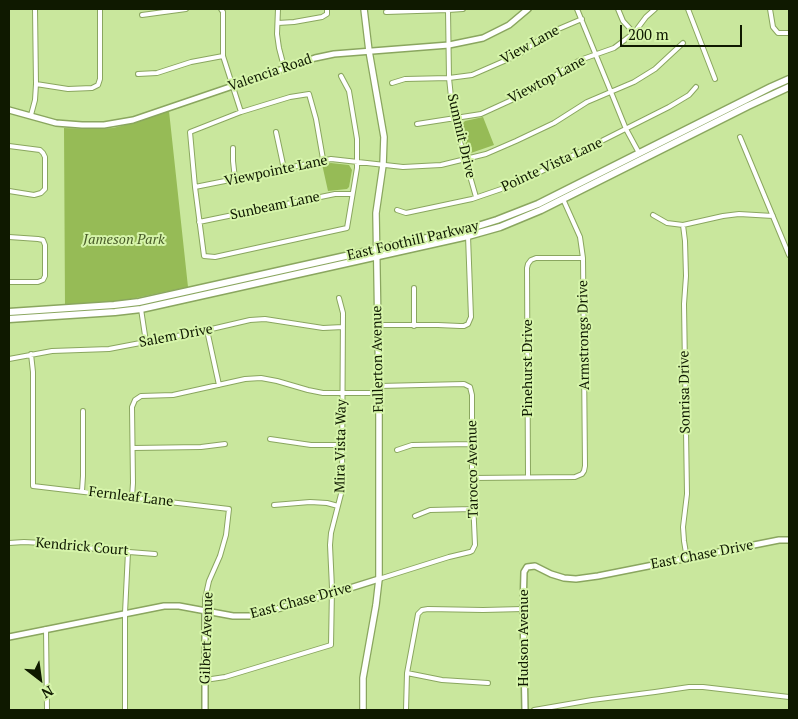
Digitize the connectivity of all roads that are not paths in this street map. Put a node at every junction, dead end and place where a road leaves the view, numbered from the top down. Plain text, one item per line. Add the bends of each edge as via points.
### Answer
1 (35, 9) edge
2 (100, 9) edge
3 (186, 9) edge
4 (221, 9) edge
5 (278, 9) edge
6 (327, 9) edge
7 (364, 9) edge
8 (463, 9) edge
9 (528, 9) edge
10 (578, 9) edge
11 (618, 9) edge
12 (655, 9) edge
13 (688, 9) edge
14 (770, 9) edge
15 (448, 10) junction
16 (386, 12) dead end
17 (142, 15) dead end
18 (582, 19) junction
19 (278, 23) junction
20 (634, 33) junction
21 (789, 34) edge
22 (683, 43) dead end
23 (449, 45) junction
24 (369, 51) junction
25 (596, 55) junction
26 (223, 56) junction
27 (284, 67) junction
28 (138, 74) dead end
29 (341, 76) dead end
30 (449, 78) junction
31 (715, 79) dead end
32 (789, 79) edge
33 (392, 83) dead end
34 (36, 84) junction
35 (232, 86) junction
36 (696, 87) dead end
37 (789, 87) edge
38 (611, 92) junction
39 (9, 110) edge
40 (241, 112) junction
41 (32, 116) junction
42 (455, 118) junction
43 (417, 124) dead end
44 (626, 129) junction
45 (276, 132) dead end
46 (740, 137) dead end
47 (9, 146) edge
48 (233, 148) dead end
49 (638, 153) junction
50 (465, 159) junction
51 (324, 160) junction
52 (357, 162) junction
53 (383, 164) junction
54 (284, 169) junction
55 (236, 179) junction
56 (195, 187) junction
57 (9, 191) edge
58 (352, 194) junction
59 (476, 197) junction
60 (563, 199) junction
61 (397, 210) dead end
62 (653, 215) dead end
63 (773, 216) junction
64 (199, 222) junction
65 (683, 225) junction
66 (468, 236) junction
67 (9, 237) edge
68 (376, 253) junction
69 (789, 255) edge
70 (584, 258) junction
71 (9, 282) edge
72 (414, 288) dead end
73 (339, 298) dead end
74 (140, 309) junction
75 (9, 312) edge
76 (9, 319) edge
77 (377, 325) junction
78 (414, 326) junction
79 (343, 327) junction
80 (207, 330) junction
81 (146, 342) junction
82 (30, 354) junction
83 (9, 359) edge
84 (219, 385) junction
85 (378, 386) junction
86 (342, 392) junction
87 (379, 393) junction
88 (83, 411) dead end
89 (270, 439) dead end
90 (225, 444) dead end
91 (472, 444) junction
92 (342, 445) junction
93 (133, 448) junction
94 (397, 450) dead end
95 (528, 477) junction
96 (472, 478) junction
97 (82, 491) junction
98 (132, 497) junction
99 (274, 505) dead end
100 (338, 506) junction
101 (229, 509) joint
102 (473, 509) junction
103 (415, 516) dead end
104 (789, 540) edge
105 (9, 543) edge
106 (472, 551) joint
107 (128, 552) junction
108 (155, 554) dead end
109 (687, 558) junction
110 (527, 568) joint
111 (379, 579) junction
112 (331, 594) junction
113 (523, 609) junction
114 (205, 611) junction
115 (125, 613) junction
116 (46, 629) junction
117 (9, 637) edge
118 (407, 673) junction
119 (205, 680) junction
120 (488, 683) dead end
121 (789, 696) edge
122 (47, 710) edge
123 (125, 710) edge
124 (205, 710) edge
125 (363, 710) edge
126 (406, 710) edge
127 (525, 710) edge
128 (534, 710) edge

1 - 34 street
2 - 34 street via 98,86 68,89
3 - 17 street
4 - 26 street via 224,12
5 - 19 street
6 - 19 street via 327,14 322,17
7 - 24 main road, Fullerton Avenue
8 - 15 street
9 - 23 street, Valencia Road via 483,38
10 - 18 street
11 - 20 street
12 - 20 street, Viewtop Lane
13 - 31 street
14 - 21 street via 773,27 778,33
15 - 16 street
15 - 23 street, Summit Drive
18 - 25 street
18 - 30 street, View Lane via 550,32 518,54 472,75
19 - 27 street
20 - 25 street, Viewtop Lane via 614,48
22 - 38 street, Viewpointe Lane via 655,69
23 - 24 street, Valencia Road
23 - 30 street, Summit Drive
24 - 27 street, Valencia Road via 334,54
24 - 53 main road, Fullerton Avenue via 384,137
25 - 38 street
25 - 42 street, Viewtop Lane via 580,60 542,85 481,114
26 - 28 street via 158,73
26 - 35 street
27 - 35 street, Valencia Road
29 - 52 street via 349,91 357,139
30 - 33 street, View Lane via 405,79
30 - 42 street, Summit Drive
32 - 49 main road, East Foothill Parkway
34 - 41 street
35 - 40 street
35 - 41 street, Valencia Road via 133,120 104,125 56,122
36 - 44 street, Pointe Vista Lane via 669,107
37 - 60 main road, East Foothill Parkway
38 - 44 street
38 - 50 street, Viewpointe Lane via 516,141
39 - 41 street, Valencia Road
40 - 51 street via 309,94
40 - 56 street via 190,132
42 - 43 street, Viewtop Lane
42 - 50 street, Summit Drive
44 - 49 street
44 - 59 street, Pointe Vista Lane via 510,186
45 - 54 street
46 - 63 street
47 - 57 street via 40,150 45,157 45,189 41,194
48 - 55 street
49 - 68 main road, East Foothill Parkway via 538,204 498,220
50 - 53 street, Viewpointe Lane via 427,166
50 - 59 street, Summit Drive
51 - 52 street, Viewpointe Lane
51 - 54 street, Viewpointe Lane
52 - 53 street, Viewpointe Lane
52 - 58 street
53 - 68 main road, Fullerton Avenue via 376,213
54 - 55 street, Viewpointe Lane
55 - 56 street, Viewpointe Lane
56 - 64 street
58 - 64 street, Sunbeam Lane via 335,194
58 - 64 street via 347,228 215,257 204,256
59 - 61 street, Pointe Vista Lane via 406,213
60 - 66 main road, East Foothill Parkway via 521,219
60 - 70 street, Armstrongs Drive via 580,237
62 - 65 street via 667,223
63 - 65 street via 739,214
63 - 69 street
65 - 109 street, Sonrisa Drive via 687,494 683,527
66 - 68 main road, East Foothill Parkway
66 - 78 street via 471,321 464,326
67 - 71 street via 43,240 45,245 43,280
68 - 74 main road, East Foothill Parkway
68 - 75 main road, East Foothill Parkway via 139,302
68 - 77 main road, Fullerton Avenue
70 - 95 street, Pinehurst Drive via 536,258 528,264
70 - 95 street, Armstrongs Drive via 586,466 582,474 575,477
72 - 78 street
73 - 79 street, Mira Vista Way
74 - 76 main road, East Foothill Parkway
74 - 81 street
77 - 78 street
77 - 85 main road, Fullerton Avenue
79 - 80 street, Salem Drive via 323,328 265,319
79 - 86 street, Mira Vista Way
80 - 81 street, Salem Drive
80 - 84 street
81 - 82 street, Salem Drive via 109,349
82 - 83 street, Salem Drive
82 - 97 street, Fernleaf Lane via 33,486
84 - 86 street via 245,378 261,378 323,393
84 - 93 street via 141,396 134,400
85 - 87 main road, Fullerton Avenue
85 - 91 street, Tarocco Avenue via 464,384 470,387
86 - 87 street
86 - 92 street, Mira Vista Way
87 - 111 main road, Fullerton Avenue
88 - 97 street
89 - 92 street via 311,445
90 - 93 street
91 - 94 street via 412,445
91 - 96 street, Tarocco Avenue
92 - 100 street, Mira Vista Way via 342,494
93 - 98 street
95 - 96 street
96 - 102 street, Tarocco Avenue
97 - 98 street, Fernleaf Lane
98 - 101 street, Fernleaf Lane
99 - 100 street via 327,502
100 - 112 street, Mira Vista Way via 330,545
101 - 114 street, Gilbert Avenue via 226,536 209,581
102 - 103 street via 430,510
102 - 106 street, Tarocco Avenue via 475,545
104 - 109 street, East Chase Drive
105 - 107 street, Kendrick Court via 61,544
106 - 111 street, East Chase Drive
107 - 108 street, Kendrick Court
107 - 115 street
109 - 110 street, East Chase Drive via 576,579 551,574 535,566
110 - 113 street, Hudson Avenue via 524,572
111 - 112 street, East Chase Drive
111 - 125 main road, Fullerton Avenue via 363,678
112 - 114 street, East Chase Drive via 252,616
112 - 119 street, Mira Vista Way via 331,645
113 - 118 street via 422,610 418,614
113 - 127 street, Hudson Avenue
114 - 115 street, East Chase Drive via 164,606
114 - 119 street, Gilbert Avenue
115 - 116 street, East Chase Drive
115 - 123 street
116 - 117 street, East Chase Drive
116 - 122 street
118 - 120 street via 442,680
118 - 126 street
119 - 124 street, Gilbert Avenue
121 - 128 street via 689,687

